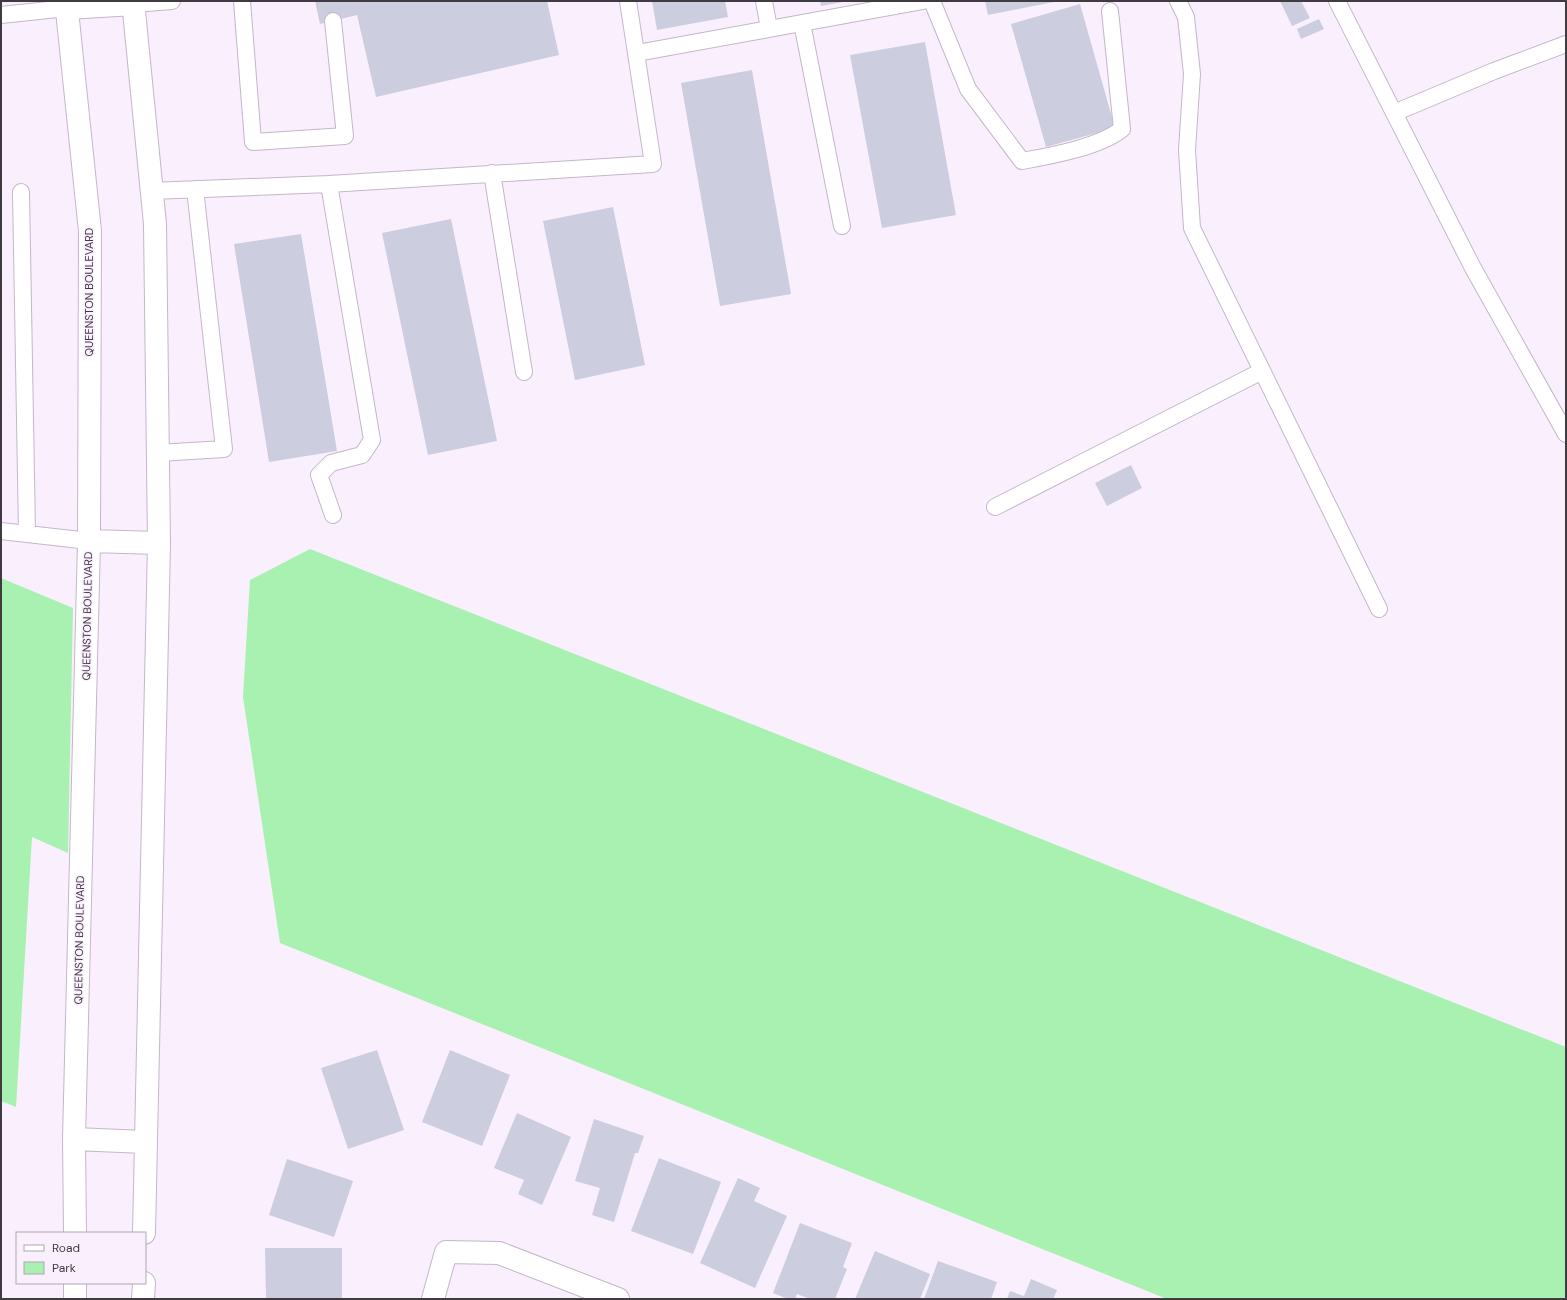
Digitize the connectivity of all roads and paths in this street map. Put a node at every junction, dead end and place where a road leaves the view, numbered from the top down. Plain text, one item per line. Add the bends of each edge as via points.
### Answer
1 (172, 1) edge
2 (242, 1) edge
3 (628, 1) edge
4 (764, 1) edge
5 (924, 1) edge
6 (932, 1) edge
7 (1178, 1) edge
8 (1337, 1) edge
9 (133, 2) edge
10 (66, 5) edge
11 (1110, 11) dead end
12 (1, 15) edge
13 (333, 21) dead end
14 (802, 23) junction
15 (769, 28) junction
16 (1566, 44) edge
17 (637, 53) junction
18 (1394, 113) junction
19 (492, 172) junction
20 (329, 184) junction
21 (195, 189) junction
22 (151, 191) junction
23 (21, 192) dead end
24 (842, 226) dead end
25 (1262, 371) junction
26 (524, 372) dead end
27 (1566, 434) edge
28 (158, 453) junction
29 (995, 507) dead end
30 (333, 515) dead end
31 (1, 531) edge
32 (27, 533) junction
33 (88, 541) junction
34 (159, 543) junction
35 (1380, 609) dead end
36 (74, 1139) junction
37 (145, 1142) junction
38 (75, 1232) edge
39 (144, 1232) edge
40 (75, 1284) edge
41 (144, 1284) edge
42 (76, 1299) edge
43 (143, 1299) edge
44 (432, 1299) edge
45 (618, 1299) edge

1 - 9 lane
2 - 13 lane via 253,142 345,136
3 - 17 lane
4 - 15 lane
5 - 14 lane
6 - 11 lane via 968,89 1022,162 1057,155 1113,136 1122,129
7 - 25 lane via 1186,17 1192,74 1187,150 1192,228
8 - 18 lane
9 - 10 main road
9 - 22 main road
10 - 12 lane
10 - 33 main road, QUEENSTON BOULEVARD via 90,231
14 - 15 lane
14 - 24 lane
15 - 17 lane
16 - 18 lane
17 - 19 lane via 653,164
18 - 27 lane via 1473,268
19 - 20 lane
19 - 26 lane
20 - 21 lane
20 - 30 lane via 372,440 362,455 331,463 319,475
21 - 22 lane
21 - 28 lane via 224,448
22 - 28 main road via 155,224
23 - 32 lane
25 - 29 lane
25 - 35 lane
28 - 34 main road
31 - 32 lane
32 - 33 lane
33 - 34 main road
33 - 36 main road, QUEENSTON BOULEVARD
34 - 37 main road
36 - 37 main road
36 - 38 main road, QUEENSTON BOULEVARD
37 - 39 main road
40 - 42 main road
41 - 43 main road
44 - 45 main road via 446,1252 499,1253

